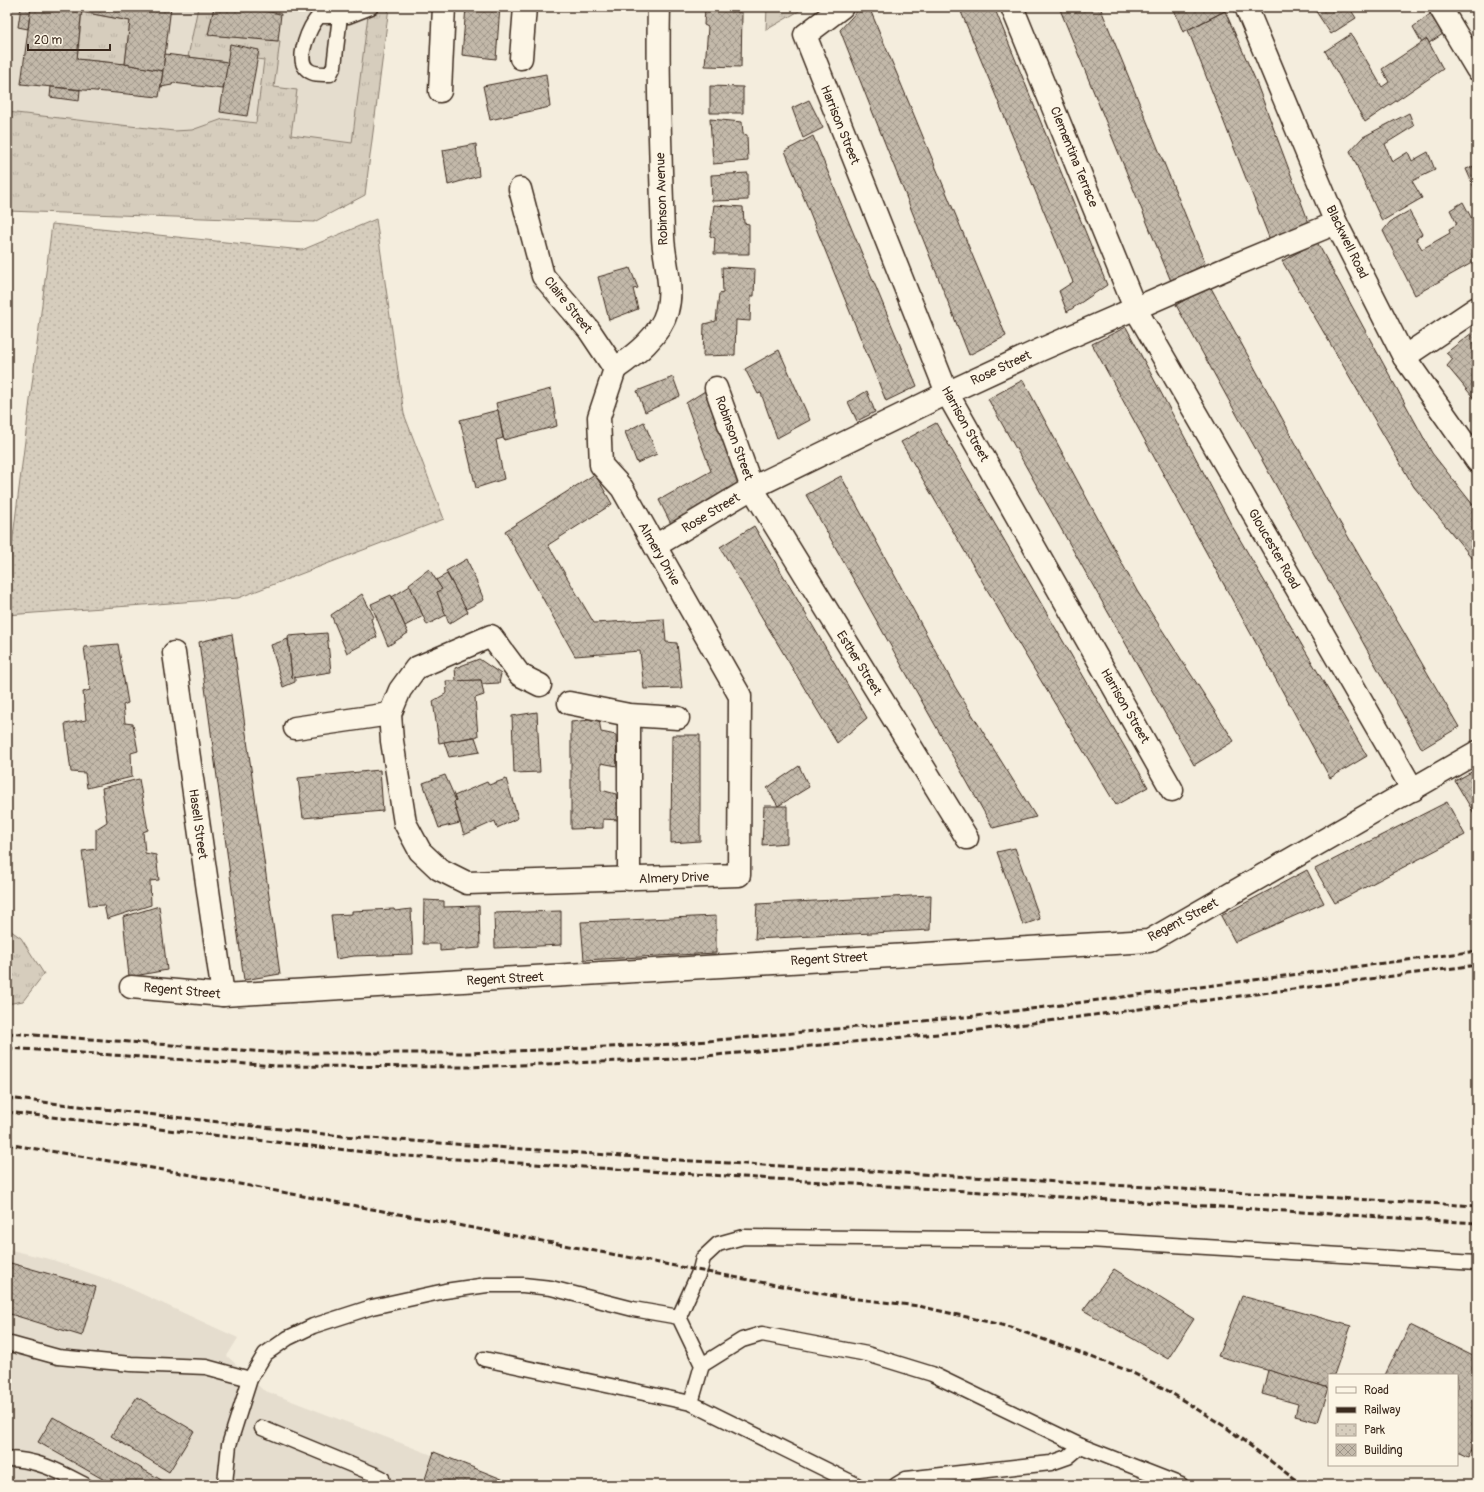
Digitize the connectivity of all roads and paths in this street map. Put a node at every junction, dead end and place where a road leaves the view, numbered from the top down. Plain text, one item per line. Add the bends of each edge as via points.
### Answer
1 (370, 7) edge
2 (444, 7) edge
3 (525, 7) edge
4 (659, 7) edge
5 (842, 7) edge
6 (1012, 7) edge
7 (1246, 7) edge
8 (1440, 7) edge
9 (340, 16) dead end
10 (521, 58) dead end
11 (1477, 69) edge
12 (440, 91) dead end
13 (520, 189) dead end
14 (1336, 223) junction
15 (1135, 308) junction
16 (1477, 308) edge
17 (1404, 357) junction
18 (615, 369) junction
19 (716, 388) dead end
20 (947, 393) junction
21 (1477, 461) edge
22 (752, 488) junction
23 (655, 546) junction
24 (174, 653) dead end
25 (540, 685) dead end
26 (569, 703) dead end
27 (390, 714) junction
28 (629, 715) junction
29 (678, 718) dead end
30 (295, 728) dead end
31 (1477, 752) edge
32 (1172, 790) dead end
33 (1413, 790) junction
34 (967, 838) dead end
35 (629, 879) junction
36 (131, 987) dead end
37 (223, 995) junction
38 (1477, 1263) edge
39 (679, 1318) junction
40 (7, 1343) edge
41 (484, 1360) dead end
42 (702, 1365) junction
43 (250, 1379) junction
44 (691, 1404) junction
45 (262, 1428) dead end
46 (1081, 1446) junction
47 (7, 1459) edge
48 (226, 1484) edge
49 (85, 1485) edge
50 (384, 1485) edge
51 (857, 1485) edge
52 (896, 1485) edge
53 (1181, 1485) edge

1 - 9 lane via 348,16
2 - 12 street
3 - 10 street
4 - 18 street, Robinson Avenue via 658,66 664,257 670,288 667,313 655,334 633,356
5 - 20 street, Harrison Street via 805,35
6 - 15 street, Clementina Terrace
7 - 14 street, Blackwell Road
8 - 11 street
13 - 18 street, Claire Street via 543,276 589,330
14 - 15 street, Rose Street
14 - 17 street, Blackwell Road
15 - 20 street, Rose Street
15 - 33 street, Gloucester Road
16 - 17 street
17 - 21 street, Blackwell Road
18 - 23 street, Almery Drive via 599,417 601,465 622,488
19 - 22 street, Robinson Street
20 - 22 street, Rose Street
20 - 32 street, Harrison Street
22 - 23 street, Rose Street
22 - 34 street, Esther Street
23 - 35 street, Almery Drive via 740,696 739,875
24 - 37 street, Hasell Street
25 - 27 street, Almery Drive via 520,675 491,636 416,668 400,690
26 - 28 street
27 - 30 street
27 - 35 street, Almery Drive via 405,823 420,850 439,868 466,883
28 - 29 street
28 - 35 street
31 - 33 street, Regent Street
33 - 37 street, Regent Street via 1149,941
36 - 37 street, Regent Street
38 - 39 lane via 1089,1240 743,1237 718,1244 703,1258
39 - 42 lane
39 - 43 lane via 551,1288 487,1285 372,1307 313,1326 288,1338 265,1354
40 - 43 lane via 58,1357 131,1364 206,1367
41 - 44 lane
42 - 44 lane
42 - 46 lane via 742,1340 762,1334 867,1354 932,1374
43 - 48 lane via 229,1445
44 - 51 lane
45 - 50 lane via 376,1475 382,1478
46 - 52 lane via 1068,1457 1051,1463 906,1479
46 - 53 lane
47 - 49 lane via 46,1465

